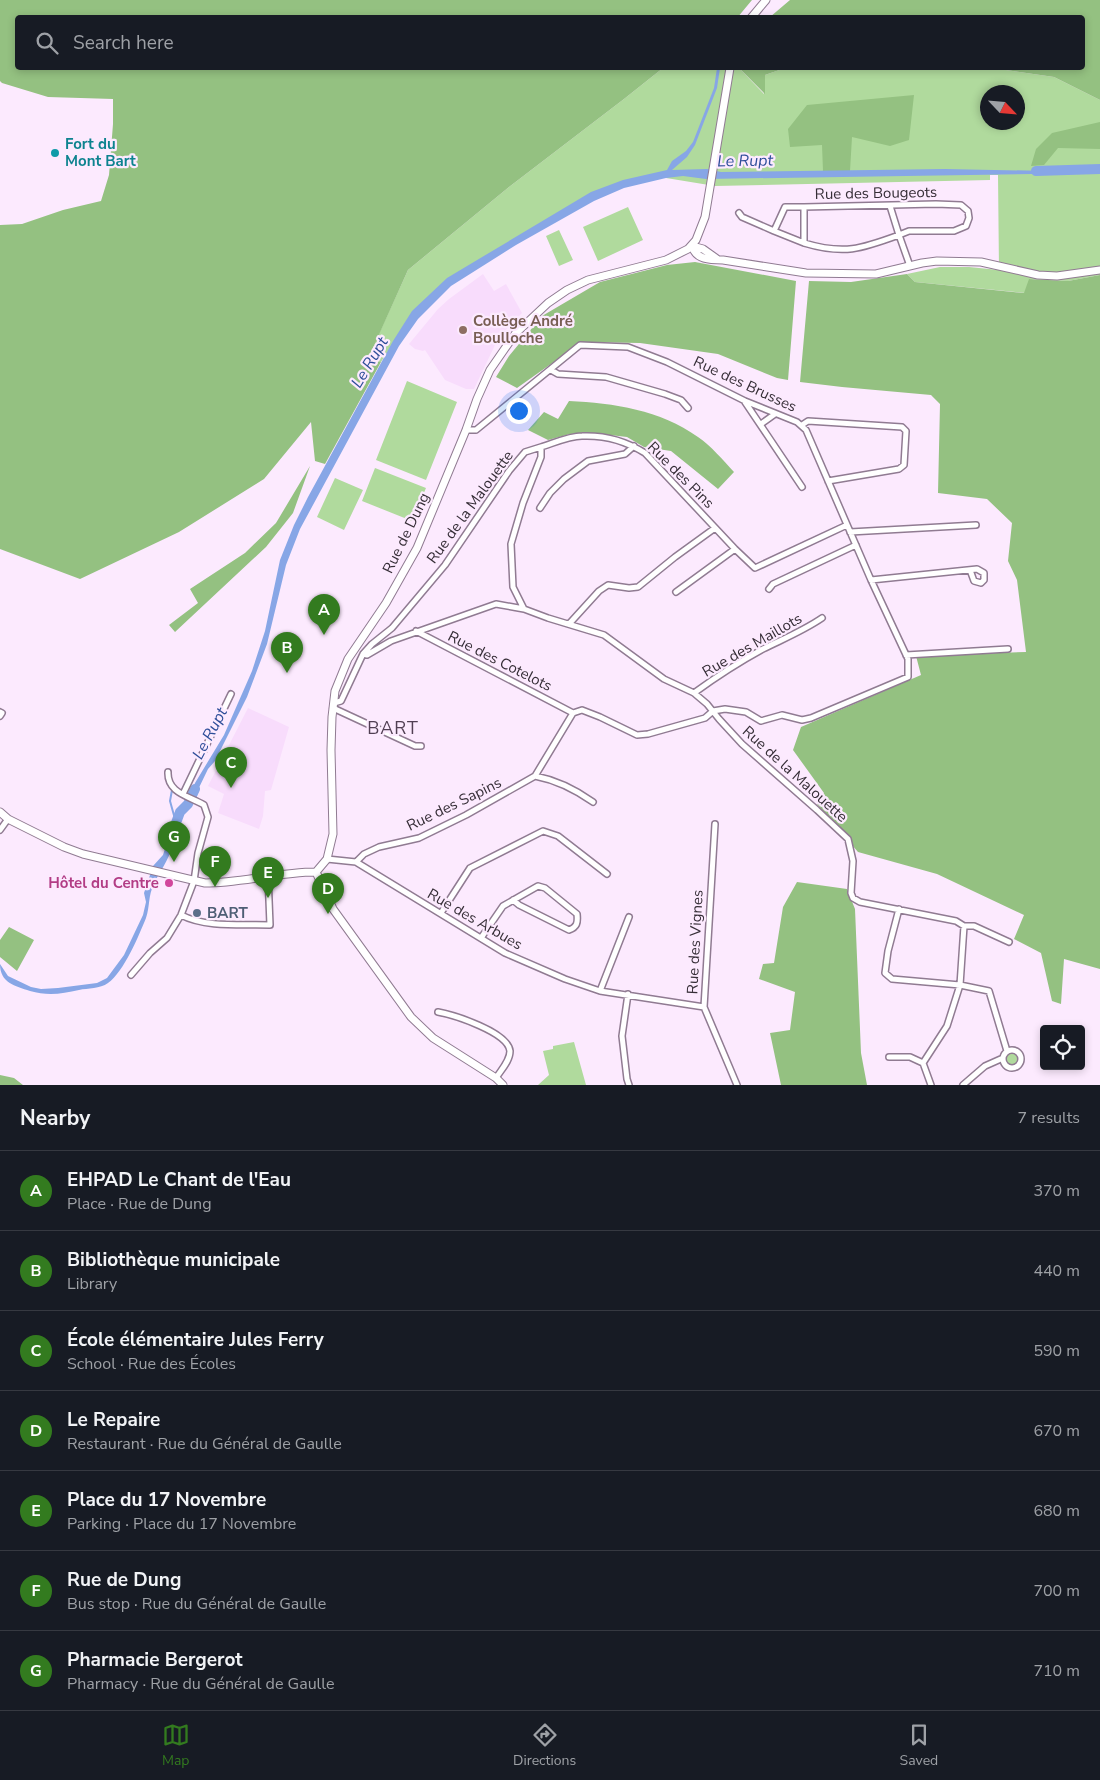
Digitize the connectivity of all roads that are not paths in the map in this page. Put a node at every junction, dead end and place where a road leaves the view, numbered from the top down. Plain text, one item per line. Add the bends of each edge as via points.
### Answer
1 (766, 0) edge
2 (754, 15) edge
3 (730, 70) edge
4 (890, 206) junction
5 (804, 207) junction
6 (739, 213) dead end
7 (774, 232) junction
8 (899, 235) junction
9 (804, 243) junction
10 (692, 246) junction
11 (910, 266) junction
12 (1100, 270) edge
13 (551, 370) junction
14 (745, 401) junction
15 (688, 408) dead end
16 (775, 414) junction
17 (761, 424) junction
18 (802, 425) junction
19 (466, 430) junction
20 (634, 446) junction
21 (541, 447) junction
22 (828, 481) junction
23 (802, 487) dead end
24 (540, 508) dead end
25 (847, 525) junction
26 (976, 525) dead end
27 (716, 528) junction
28 (850, 532) junction
29 (856, 545) junction
30 (735, 549) junction
31 (970, 570) dead end
32 (870, 580) junction
33 (770, 588) dead end
34 (676, 592) dead end
35 (524, 609) junction
36 (822, 618) dead end
37 (569, 624) junction
38 (416, 631) junction
39 (1008, 649) dead end
40 (363, 654) junction
41 (906, 655) junction
42 (694, 693) junction
43 (231, 694) dead end
44 (334, 705) junction
45 (713, 711) junction
46 (0, 712) edge
47 (573, 713) junction
48 (0, 716) edge
49 (421, 746) dead end
50 (168, 772) dead end
51 (535, 776) junction
52 (185, 795) junction
53 (593, 802) dead end
54 (0, 812) edge
55 (8, 819) junction
56 (715, 824) dead end
57 (0, 830) edge
58 (327, 859) junction
59 (356, 862) junction
60 (316, 872) junction
61 (607, 874) dead end
62 (268, 875) junction
63 (194, 881) junction
64 (513, 900) junction
65 (899, 909) junction
66 (441, 913) junction
67 (181, 916) junction
68 (629, 918) dead end
69 (964, 926) junction
70 (481, 938) junction
71 (1009, 942) dead end
72 (131, 975) dead end
73 (960, 985) junction
74 (600, 991) junction
75 (628, 994) junction
76 (704, 1007) junction
77 (438, 1012) dead end
78 (1008, 1051) junction
79 (889, 1057) dead end
80 (1002, 1058) junction
81 (923, 1063) junction
82 (496, 1078) junction
83 (503, 1085) edge
84 (629, 1085) edge
85 (737, 1085) edge
86 (931, 1085) edge
87 (963, 1085) edge

1 - 2 main road
3 - 10 main road via 701,229
4 - 5 street, Rue des Bougeots
4 - 8 street
4 - 8 street, Rue des Bougeots via 961,205 968,211 966,226 954,231 909,231
5 - 7 street via 785,207
5 - 9 street, Rue des Bougeots
6 - 7 street
7 - 9 street
8 - 9 street, Rue des Bougeots via 850,250 823,249
8 - 11 street
10 - 11 main road via 723,260 806,273 876,274
10 - 19 main road, Rue de Dung via 666,260 588,280 548,303 501,352 480,391
11 - 12 main road via 937,261 981,262 1038,276
13 - 14 street, Rue des Brusses via 580,345 628,347 667,362
13 - 15 street via 558,374 606,377 681,400
13 - 19 street, Rue des Brusses via 476,430
14 - 16 street, Rue des Brusses
14 - 17 street
16 - 17 street
16 - 18 street, Rue des Brusses
17 - 23 street
18 - 22 street, Rue des Brusses
18 - 22 street via 808,421 902,427 906,430 904,465 899,469
19 - 44 main road, Rue de Dung via 417,548 386,604 348,659 335,692
20 - 21 street, Rue des Pins via 622,440 581,436
20 - 24 street via 625,454 588,461 554,488
20 - 27 street, Rue des Pins via 645,453
21 - 35 street, Rue de la Malouette via 541,457 522,503 511,544 512,587
21 - 40 street, Rue de la Malouette via 526,452 520,458 446,565 392,628
22 - 25 street, Rue des Brusses
25 - 28 street, Rue des Brusses
25 - 30 street, Rue des Pins via 755,568
26 - 28 street
27 - 30 street, Rue des Pins
27 - 37 street via 638,587 608,585
28 - 29 street, Rue des Brusses
29 - 32 street, Rue des Brusses
29 - 33 street
30 - 34 street
31 - 32 street
32 - 41 street, Rue des Brusses
35 - 37 street, Rue de la Malouette
35 - 38 street via 496,604
36 - 42 street, Rue des Maillots via 762,650
37 - 42 street, Rue de la Malouette via 604,635 664,679
38 - 40 street
38 - 47 street, Rue des Cotelots
39 - 41 street
40 - 44 street, Rue de la Malouette via 341,701
41 - 45 street, Rue des Brusses via 908,677 802,720 782,715 761,721 746,712
42 - 45 street, Rue de la Malouette
43 - 52 street
44 - 49 street via 415,746
44 - 58 main road, Rue de Dung via 331,750 333,834
45 - 47 street via 705,718 637,735 600,716 582,710
45 - 65 street, Rue de la Malouette via 742,744 848,839 853,898
46 - 48 street
47 - 51 street, Rue des Sapins
50 - 52 street via 169,783
51 - 53 street via 580,792
51 - 59 street, Rue des Sapins via 419,838 379,847
52 - 63 street via 204,805 208,817
54 - 55 main road
55 - 57 street
55 - 63 main road via 83,854
56 - 76 street, Rue des Vignes
58 - 59 street, Rue des Arbues
58 - 60 main road, Rue de Dung
59 - 66 street, Rue des Arbues
60 - 62 main road
60 - 82 main road via 333,909 411,1017 433,1038
61 - 66 street via 558,836 543,831 470,868
62 - 63 main road via 224,883
62 - 67 street via 270,925 205,923
63 - 67 street
64 - 64 street via 569,930 578,921 577,914 545,888 538,886
64 - 70 street via 503,906
65 - 69 street via 956,921
65 - 73 street via 885,973 892,979
66 - 70 street, Rue des Arbues
67 - 72 street via 167,938
68 - 74 street
69 - 71 street via 974,926
69 - 73 street
70 - 74 street, Rue des Arbues via 505,953
73 - 78 street via 989,991
73 - 81 street via 947,1026
74 - 75 street, Rue des Arbues
75 - 76 street, Rue des Arbues
75 - 84 street via 622,1036
76 - 85 street, Rue des Vignes
77 - 82 street via 453,1015 506,1042 510,1052
78 - 80 street
78 - 80 street via 1016,1051 1020,1055 1018,1066 1008,1068
79 - 81 street via 910,1057
80 - 87 street via 985,1066
81 - 86 street
82 - 83 main road

